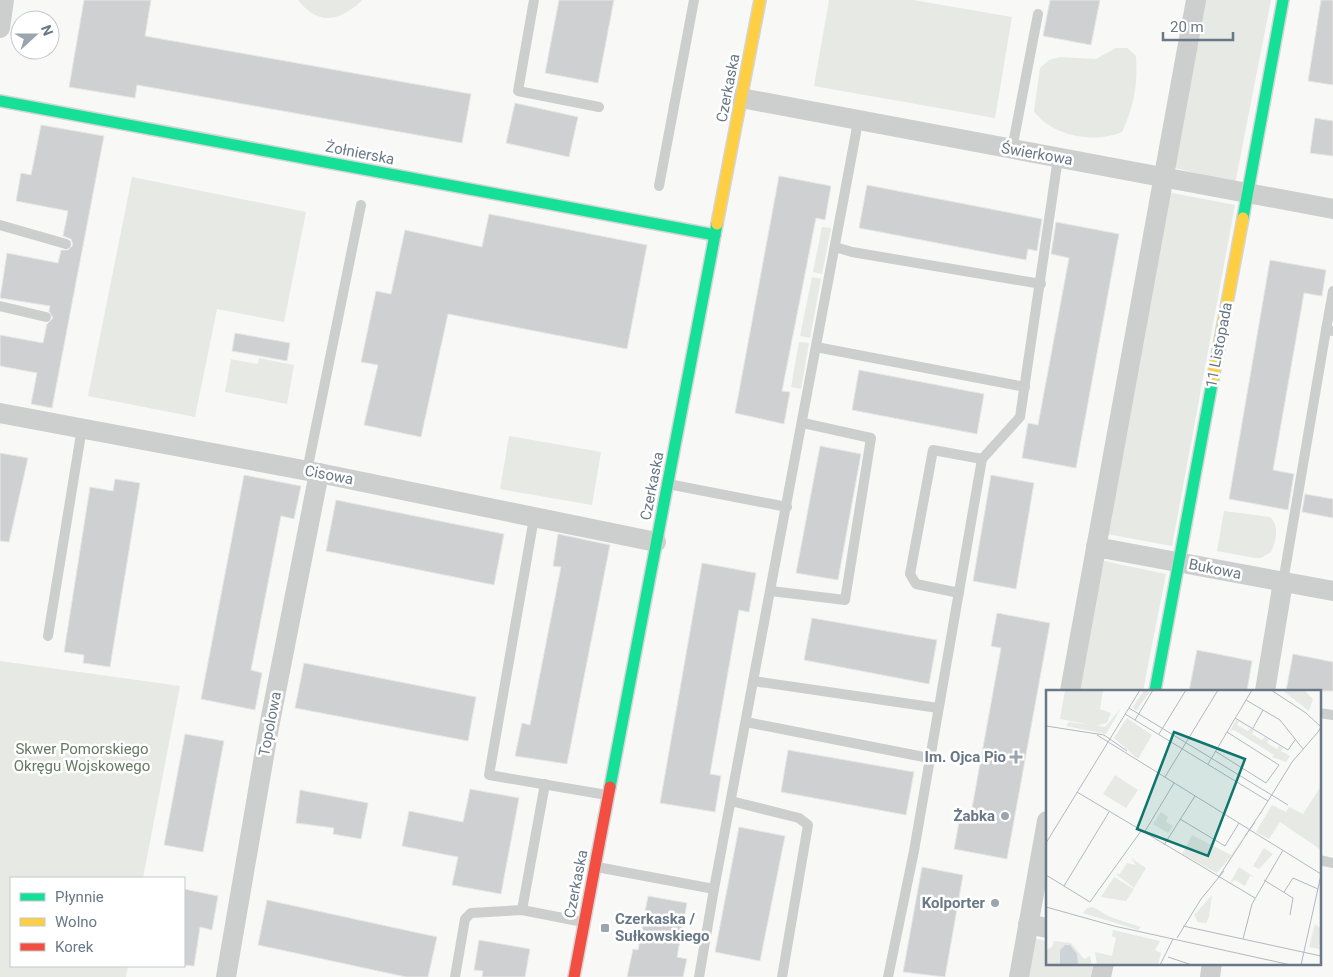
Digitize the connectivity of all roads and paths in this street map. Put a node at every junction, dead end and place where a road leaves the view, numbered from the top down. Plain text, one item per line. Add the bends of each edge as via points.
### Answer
1 (534, 0) edge
2 (694, 0) edge
3 (760, 0) edge
4 (1196, 0) edge
5 (1283, 0) edge
6 (3, 3) edge
7 (1038, 14) dead end
8 (0, 28) edge
9 (741, 98) junction
10 (0, 101) edge
11 (599, 106) dead end
12 (858, 122) junction
13 (1012, 149) junction
14 (1058, 158) junction
15 (1164, 177) junction
16 (659, 186) dead end
17 (1247, 192) junction
18 (361, 205) dead end
19 (1333, 209) edge
20 (0, 225) edge
21 (715, 235) junction
22 (66, 244) dead end
23 (835, 247) junction
24 (1041, 284) junction
25 (1333, 291) edge
26 (0, 306) edge
27 (46, 317) dead end
28 (1330, 330) edge
29 (816, 347) junction
30 (1025, 387) junction
31 (0, 413) edge
32 (803, 423) junction
33 (82, 428) junction
34 (982, 459) junction
35 (313, 472) junction
36 (667, 484) junction
37 (787, 507) junction
38 (534, 518) junction
39 (656, 542) junction
40 (1096, 547) junction
41 (1179, 562) junction
42 (1283, 582) junction
43 (772, 591) junction
44 (1333, 591) edge
45 (959, 592) junction
46 (48, 636) dead end
47 (754, 681) junction
48 (1070, 690) edge
49 (1155, 690) edge
50 (1265, 690) edge
51 (938, 708) junction
52 (1320, 713) edge
53 (1333, 716) edge
54 (746, 722) junction
55 (929, 758) junction
56 (545, 784) junction
57 (608, 795) junction
58 (731, 801) junction
59 (1046, 832) edge
60 (1320, 860) edge
61 (1333, 863) edge
62 (594, 866) junction
63 (714, 889) junction
64 (522, 910) junction
65 (584, 922) junction
66 (1037, 926) edge
67 (1104, 964) edge
68 (1212, 964) edge
69 (226, 977) edge
70 (455, 977) edge
71 (574, 977) edge
72 (701, 977) edge
73 (782, 977) edge
74 (888, 977) edge
75 (1018, 977) edge
76 (1101, 977) edge
77 (1210, 977) edge

1 - 11 lane via 518,91
2 - 16 lane
3 - 9 street, Czerkaska
4 - 15 street
5 - 17 street, 11 Listopada
6 - 8 street
7 - 13 lane
9 - 12 street, Świerkowa
9 - 21 street, Czerkaska
10 - 21 street, Żołnierska
12 - 13 street, Świerkowa
12 - 23 lane
13 - 14 street, Świerkowa
14 - 15 street, Świerkowa
14 - 24 lane
15 - 17 street, Świerkowa
15 - 40 street
17 - 19 street, Świerkowa
17 - 41 street, 11 Listopada
18 - 35 lane
20 - 22 lane
21 - 36 street, Czerkaska
23 - 24 lane
23 - 29 lane
24 - 30 lane
25 - 28 lane
26 - 27 lane
28 - 42 lane
29 - 30 lane
29 - 32 lane
30 - 34 lane via 1020,417
31 - 33 street, Cisowa
32 - 37 lane
32 - 43 lane via 871,438 845,600
33 - 35 street, Cisowa
33 - 46 lane
34 - 45 lane
34 - 45 lane via 933,450 910,574 916,584
35 - 38 street, Cisowa
35 - 69 street, Topolowa
36 - 37 lane
36 - 39 street, Czerkaska
37 - 43 lane
38 - 39 street, Cisowa
38 - 56 lane via 489,775
39 - 57 street, Czerkaska
40 - 41 street, Bukowa
40 - 48 street
41 - 42 street, Bukowa
41 - 49 street, 11 Listopada
42 - 44 street, Bukowa
42 - 50 street
43 - 47 lane
45 - 51 lane
47 - 51 lane
47 - 54 lane
51 - 55 lane
52 - 53 lane
54 - 55 lane
54 - 58 lane
55 - 74 lane via 914,852
56 - 57 lane
56 - 64 lane
57 - 62 street, Czerkaska
58 - 63 lane
58 - 73 lane via 799,818 808,824
59 - 66 street
60 - 61 lane
62 - 63 lane
62 - 65 street, Czerkaska
63 - 72 lane
64 - 65 lane
64 - 70 lane via 471,913 466,919
65 - 71 street, Czerkaska
66 - 75 street
67 - 76 street
68 - 77 street

